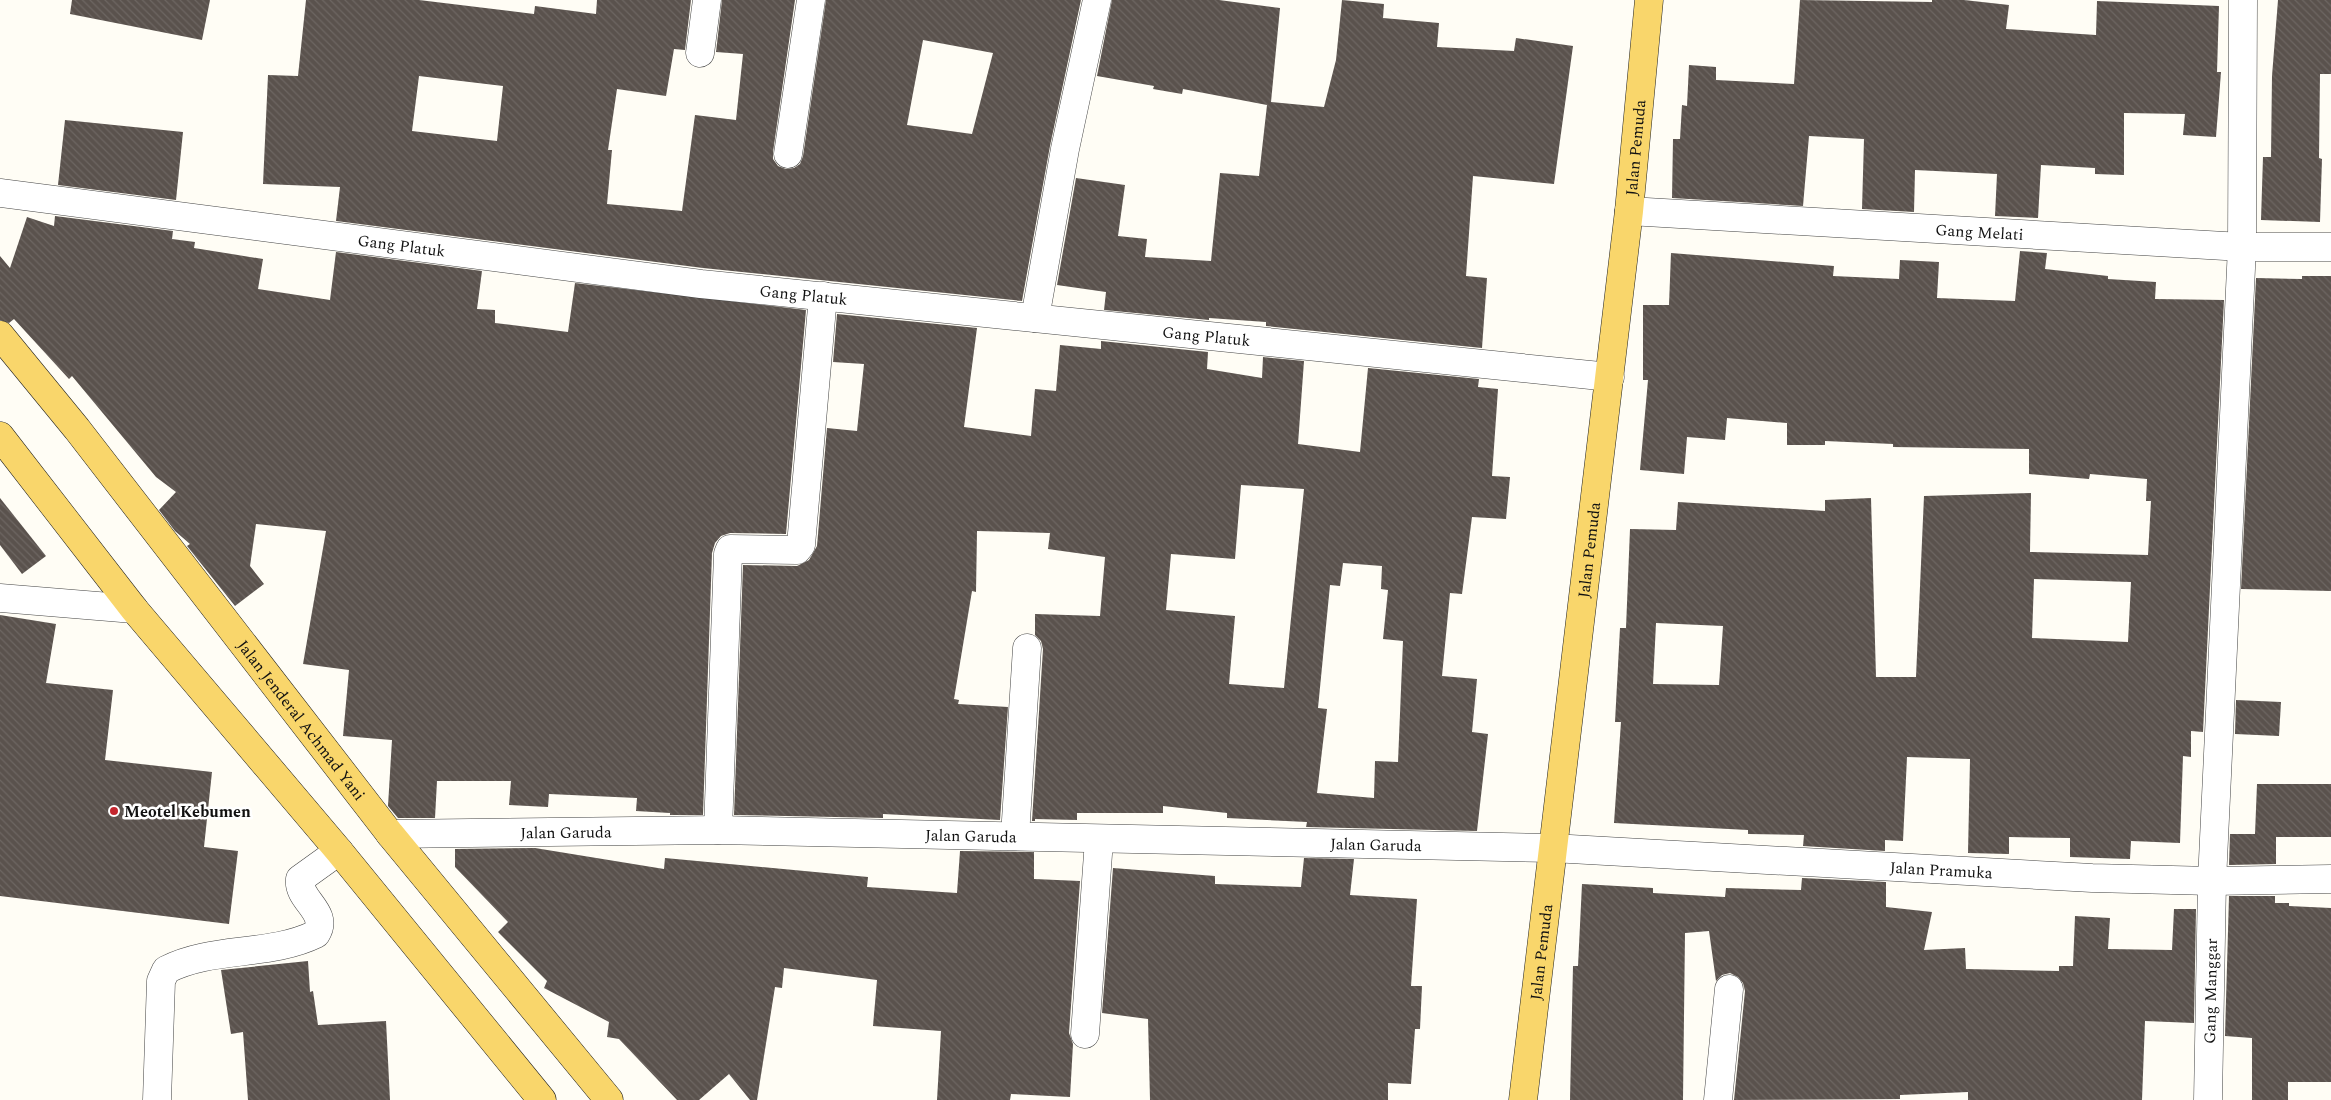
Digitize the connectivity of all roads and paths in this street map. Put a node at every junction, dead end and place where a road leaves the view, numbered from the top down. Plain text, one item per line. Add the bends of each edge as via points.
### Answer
1 (707, 0) edge
2 (811, 0) edge
3 (1097, 0) edge
4 (1649, 0) edge
5 (2243, 0) edge
6 (700, 53) dead end
7 (788, 154) dead end
8 (0, 193) edge
9 (1629, 211) junction
10 (2242, 247) junction
11 (2331, 247) edge
12 (823, 296) junction
13 (1035, 318) junction
14 (0, 334) edge
15 (1610, 377) junction
16 (0, 436) edge
17 (0, 598) edge
18 (134, 609) junction
19 (1027, 648) dead end
20 (718, 830) junction
21 (390, 834) junction
22 (1015, 836) junction
23 (1099, 840) junction
24 (1552, 848) junction
25 (339, 851) junction
26 (2331, 879) edge
27 (2212, 882) junction
28 (1729, 989) dead end
29 (1085, 1034) dead end
30 (157, 1100) edge
31 (542, 1100) edge
32 (609, 1100) edge
33 (1523, 1100) edge
34 (1718, 1100) edge
35 (2208, 1100) edge

1 - 6 street
2 - 7 street
3 - 13 street via 1065,149
4 - 9 main road, Jalan Pemuda
5 - 10 street, Gang Manggar
8 - 12 street, Gang Platuk via 701,284
9 - 10 street, Gang Melati
9 - 15 main road, Jalan Pemuda
10 - 11 street, Gang Melati
10 - 27 street, Gang Manggar
12 - 13 street, Gang Platuk
12 - 20 street via 801,545 797,550 741,548 730,550 728,554
13 - 15 street, Gang Platuk
14 - 21 main road, Jalan Jenderal Achmad Yani
15 - 24 main road, Jalan Pemuda
16 - 18 main road
17 - 18 street
18 - 25 main road
19 - 22 street
20 - 21 street, Jalan Garuda
20 - 22 street, Jalan Garuda
21 - 32 main road, Jalan Jenderal Achmad Yani
22 - 23 street, Jalan Garuda
23 - 24 street, Jalan Garuda
23 - 29 street
24 - 27 street, Jalan Pramuka
24 - 33 main road, Jalan Pemuda
25 - 30 street via 300,879 300,886 319,917 316,934 291,944 195,959 166,970 161,981
25 - 31 main road
26 - 27 street, Jalan Pramuka
27 - 35 street, Gang Manggar
28 - 34 street

